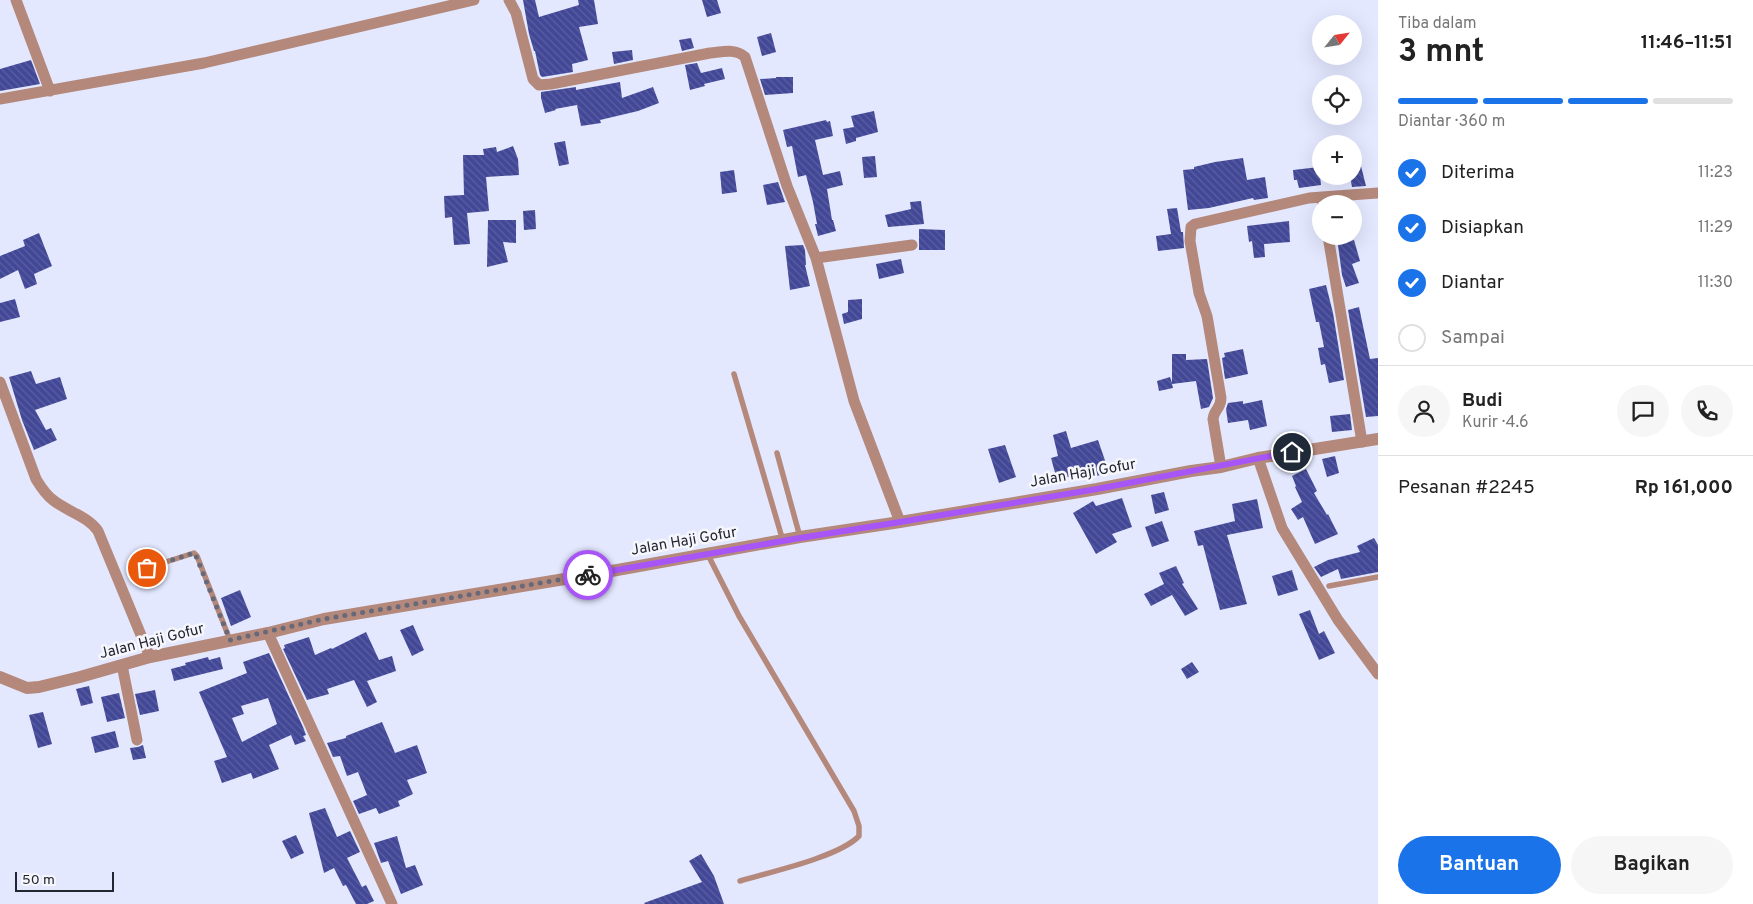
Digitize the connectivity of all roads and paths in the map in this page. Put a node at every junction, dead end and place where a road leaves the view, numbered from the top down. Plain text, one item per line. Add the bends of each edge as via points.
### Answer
1 (16, 0) edge
2 (474, 0) edge
3 (509, 0) edge
4 (50, 91) junction
5 (0, 99) edge
6 (1378, 193) edge
7 (1362, 195) edge
8 (1312, 198) edge
9 (912, 245) dead end
10 (1329, 245) edge
11 (816, 258) junction
12 (734, 374) dead end
13 (0, 382) edge
14 (1378, 440) edge
15 (1362, 442) junction
16 (777, 453) dead end
17 (1258, 458) junction
18 (1221, 467) junction
19 (900, 522) junction
20 (800, 538) junction
21 (783, 541) junction
22 (708, 555) junction
23 (131, 573) dead end
24 (1378, 577) edge
25 (1329, 586) dead end
26 (268, 632) junction
27 (230, 640) junction
28 (150, 657) junction
29 (122, 665) junction
30 (1378, 674) edge
31 (0, 677) edge
32 (138, 740) dead end
33 (740, 881) dead end
34 (392, 904) edge

1 - 4 street
2 - 4 street via 204,63
3 - 11 street via 515,10 533,79 539,85 710,53 733,51 742,54 748,63 787,186
4 - 5 street
6 - 7 street
8 - 18 street via 1192,227 1190,241 1198,293 1206,316 1221,398 1213,419
9 - 11 street
10 - 15 street
11 - 19 street via 854,401
12 - 21 lane
13 - 28 street via 36,479 54,502 89,522 98,531
14 - 15 street, Jalan Haji Gofur
15 - 17 street, Jalan Haji Gofur
16 - 20 lane
17 - 18 street, Jalan Haji Gofur
17 - 30 street via 1282,528 1338,620
18 - 19 street, Jalan Haji Gofur
19 - 20 street, Jalan Haji Gofur
20 - 21 street, Jalan Haji Gofur
21 - 22 street, Jalan Haji Gofur
22 - 26 street, Jalan Haji Gofur via 324,619
22 - 33 lane via 739,616 854,811 859,826 859,836 848,845
23 - 27 lane via 194,553
24 - 25 lane
26 - 27 street, Jalan Haji Gofur
26 - 34 street
27 - 28 street, Jalan Haji Gofur
28 - 29 street, Jalan Haji Gofur
29 - 31 street, Jalan Haji Gofur via 32,688
29 - 32 street

